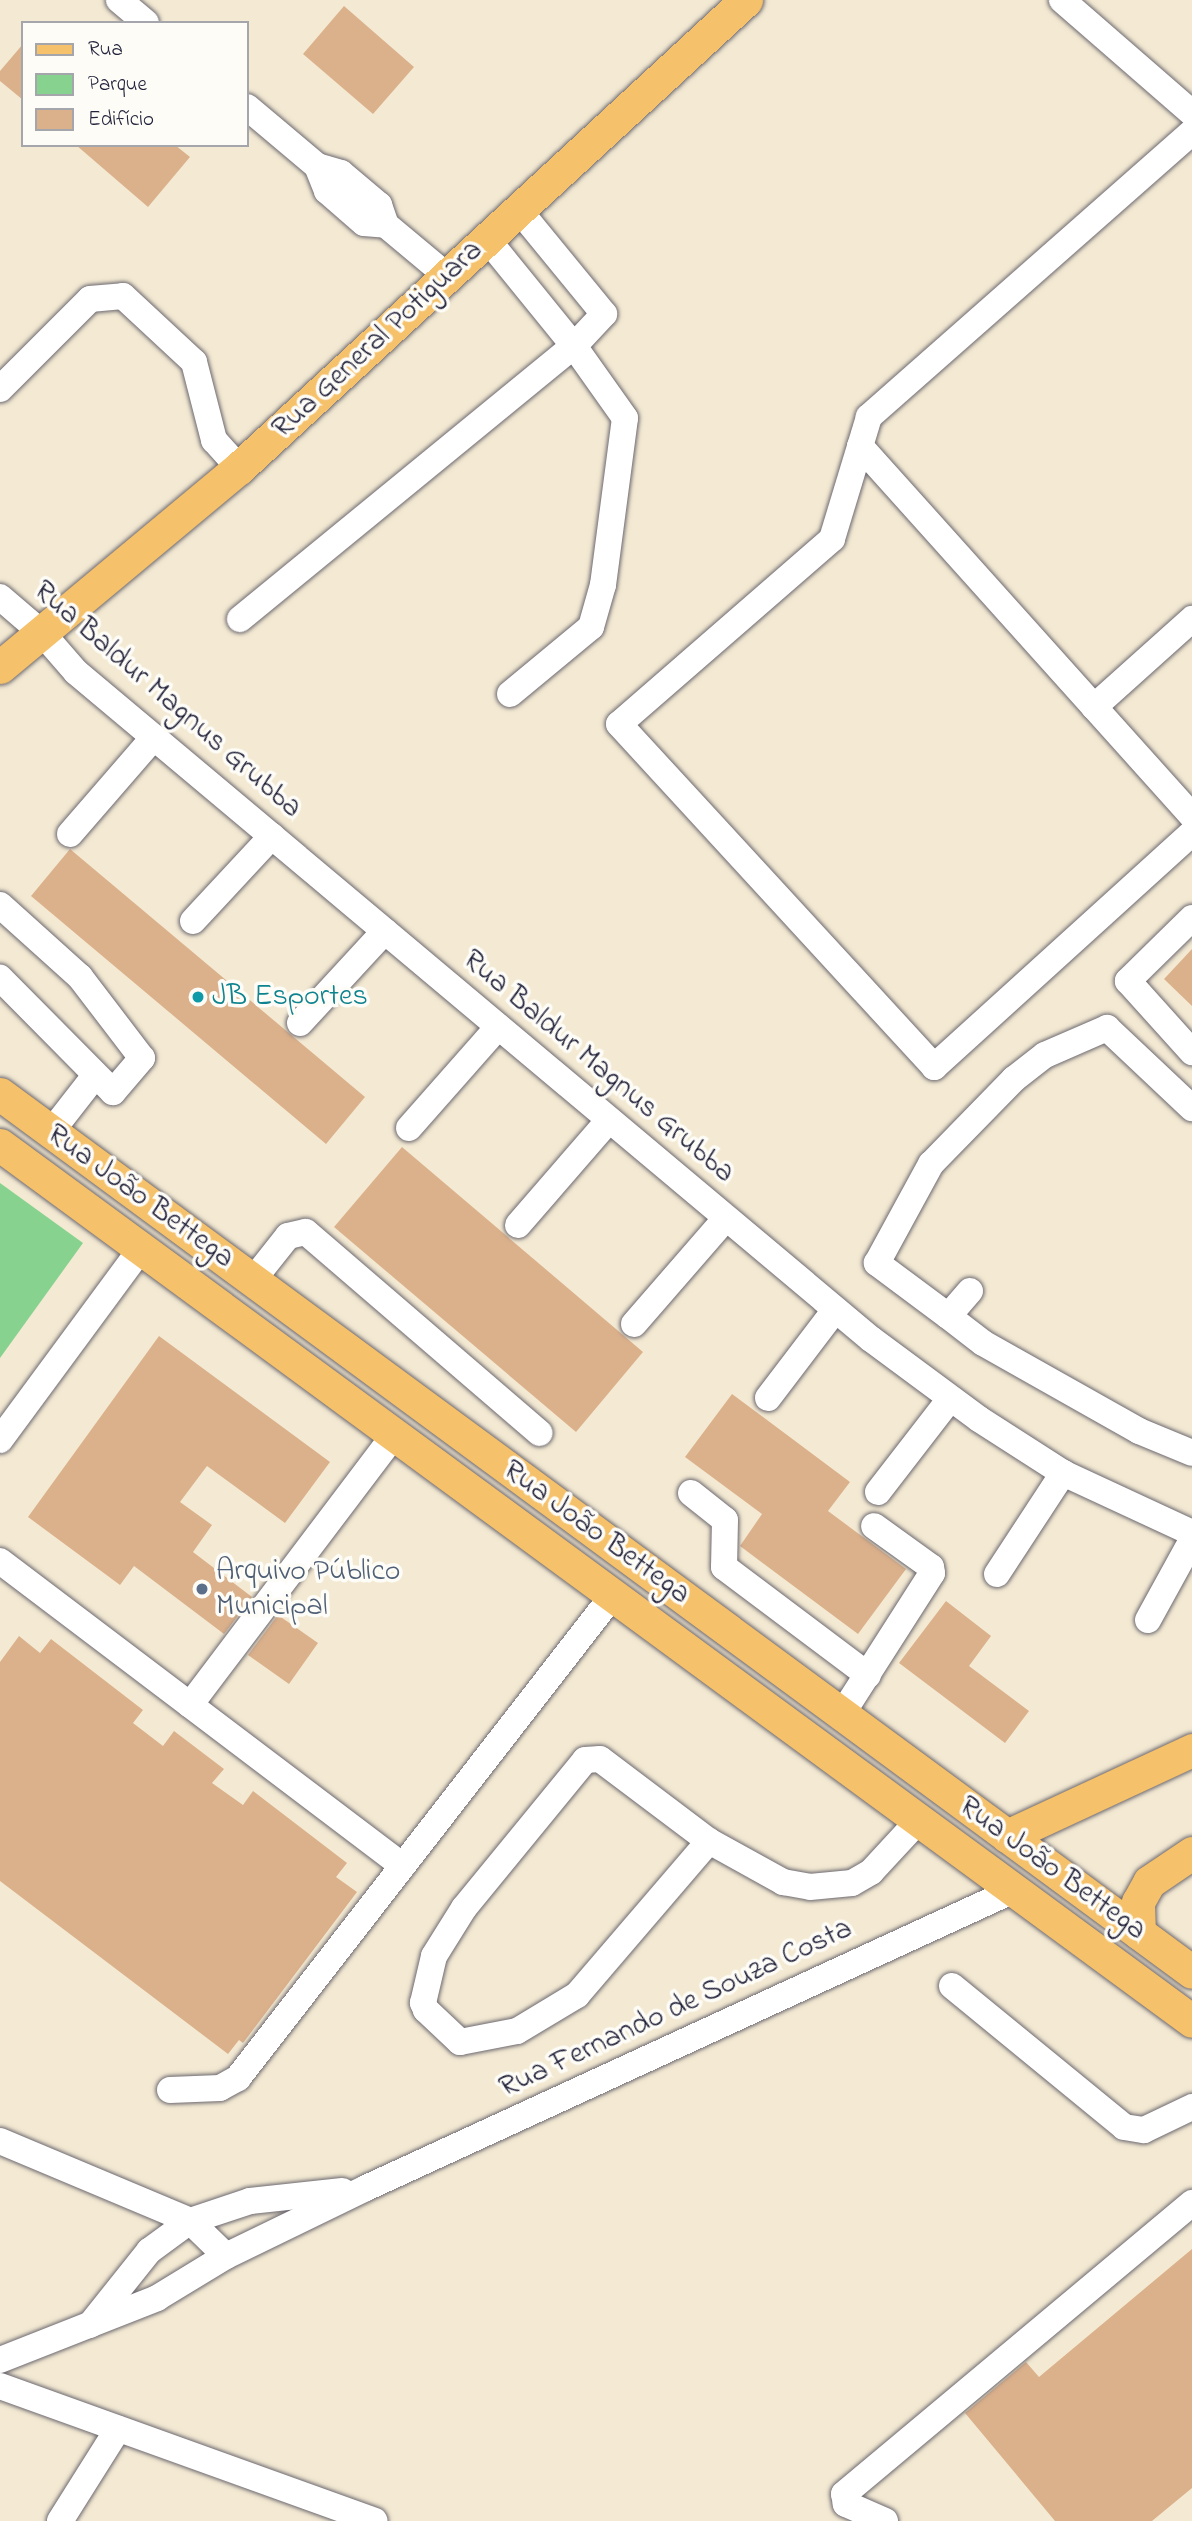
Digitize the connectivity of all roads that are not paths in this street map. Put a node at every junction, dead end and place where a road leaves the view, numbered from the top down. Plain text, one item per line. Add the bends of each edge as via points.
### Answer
1 (119, 0) edge
2 (746, 0) edge
3 (1062, 0) edge
4 (144, 21) edge
5 (248, 108) edge
6 (1192, 114) edge
7 (1192, 132) edge
8 (519, 209) junction
9 (488, 239) junction
10 (447, 276) junction
11 (574, 346) junction
12 (0, 389) edge
13 (860, 446) junction
14 (239, 468) junction
15 (0, 597) edge
16 (240, 618) dead end
17 (1192, 619) edge
18 (43, 634) junction
19 (0, 667) edge
20 (510, 694) dead end
21 (1094, 707) junction
22 (154, 737) junction
23 (1192, 816) edge
24 (1192, 833) edge
25 (70, 834) dead end
26 (272, 836) junction
27 (0, 905) edge
28 (1192, 918) edge
29 (193, 921) dead end
30 (385, 931) junction
31 (0, 978) edge
32 (300, 1023) dead end
33 (498, 1027) junction
34 (1192, 1052) edge
35 (94, 1077) junction
36 (0, 1094) edge
37 (1192, 1108) edge
38 (609, 1120) junction
39 (409, 1128) dead end
40 (51, 1132) junction
41 (0, 1144) edge
42 (726, 1218) junction
43 (518, 1225) dead end
44 (141, 1249) junction
45 (253, 1280) junction
46 (970, 1291) dead end
47 (835, 1310) junction
48 (948, 1316) junction
49 (634, 1324) dead end
50 (334, 1341) junction
51 (371, 1368) junction
52 (311, 1374) junction
53 (768, 1398) dead end
54 (950, 1399) junction
55 (348, 1401) junction
56 (540, 1433) dead end
57 (394, 1435) junction
58 (0, 1440) edge
59 (1192, 1453) edge
60 (1062, 1473) junction
61 (878, 1492) dead end
62 (691, 1493) dead end
63 (874, 1526) dead end
64 (1192, 1533) edge
65 (1192, 1540) edge
66 (0, 1561) edge
67 (997, 1574) dead end
68 (613, 1595) junction
69 (1148, 1620) dead end
70 (867, 1675) junction
71 (190, 1705) junction
72 (842, 1714) junction
73 (1192, 1750) edge
74 (943, 1789) junction
75 (919, 1820) junction
76 (1007, 1836) junction
77 (709, 1841) junction
78 (1192, 1853) edge
79 (403, 1866) junction
80 (1014, 1890) junction
81 (1139, 1933) junction
82 (1192, 1972) edge
83 (952, 1986) dead end
84 (1192, 2021) edge
85 (170, 2091) dead end
86 (1192, 2107) edge
87 (0, 2141) edge
88 (366, 2188) junction
89 (1192, 2203) edge
90 (190, 2221) junction
91 (226, 2256) junction
92 (89, 2326) junction
93 (0, 2360) edge
94 (0, 2386) edge
95 (118, 2429) junction
96 (60, 2521) edge
97 (373, 2521) edge
98 (885, 2521) edge

1 - 4 street
2 - 8 main road, Rua General Potiguara
3 - 6 street
5 - 10 street via 317,166 327,191 363,223 386,225
7 - 13 street via 869,417
8 - 9 main road, Rua General Potiguara
8 - 11 street via 604,314
9 - 10 main road, Rua General Potiguara
9 - 11 street
10 - 14 main road, Rua General Potiguara
11 - 16 street
11 - 20 street via 625,418 603,585 591,627
12 - 14 street via 90,299 123,296 194,362 215,440
13 - 21 street
13 - 24 street via 832,539 619,724 934,1066
14 - 18 main road, Rua General Potiguara
15 - 18 street, Rua Baldur Magnus Grubba
17 - 21 street
18 - 19 main road, Rua General Potiguara
18 - 22 street, Rua Baldur Magnus Grubba via 76,672
21 - 23 street
22 - 25 street
22 - 26 street, Rua Baldur Magnus Grubba
26 - 29 street
26 - 30 street, Rua Baldur Magnus Grubba
27 - 35 street via 80,978 142,1058 113,1092
28 - 34 street via 1128,981
30 - 32 street
30 - 33 street, Rua Baldur Magnus Grubba
31 - 35 street
33 - 38 street, Rua Baldur Magnus Grubba
33 - 39 street
35 - 40 street
36 - 40 main road, Rua João Bettega
37 - 48 street via 1107,1028 1045,1055 1014,1079 930,1164 877,1263
38 - 42 street, Rua Baldur Magnus Grubba
38 - 43 street
40 - 45 main road, Rua João Bettega
41 - 44 main road, Rua João Bettega
42 - 47 street, Rua Baldur Magnus Grubba
42 - 49 street
44 - 52 main road, Rua João Bettega
44 - 58 street
45 - 50 main road, Rua João Bettega
45 - 56 street via 288,1236 306,1232
46 - 48 street
47 - 53 street
47 - 54 street, Rua Baldur Magnus Grubba
48 - 59 street via 1025,1369 1139,1431
50 - 51 main road, Rua João Bettega
50 - 52 main road
51 - 55 main road
51 - 72 main road, Rua João Bettega
52 - 55 main road, Rua João Bettega
54 - 60 street, Rua Baldur Magnus Grubba
54 - 61 street
55 - 57 main road, Rua João Bettega
57 - 68 main road, Rua João Bettega
57 - 71 street via 339,1514
60 - 64 street, Rua Baldur Magnus Grubba
60 - 67 street
62 - 70 street via 725,1520 724,1567
63 - 70 street via 932,1570
65 - 69 street
66 - 71 street
68 - 75 main road, Rua João Bettega
68 - 79 street
70 - 72 street
71 - 79 street
72 - 74 main road, Rua João Bettega
73 - 76 main road
74 - 75 main road
74 - 76 main road, Rua João Bettega
75 - 77 street via 871,1872 832,1887 783,1882
75 - 80 main road, Rua João Bettega
76 - 81 main road, Rua João Bettega
77 - 77 street via 577,1995 517,2031 460,2042 426,2010 435,1956 464,1908 585,1760 600,1759
78 - 81 main road via 1149,1882 1138,1902
79 - 85 street via 238,2078 220,2088
80 - 84 main road, Rua João Bettega
80 - 88 street, Rua Fernando de Souza Costa
81 - 82 main road, Rua João Bettega
83 - 86 street via 1124,2127 1144,2130
87 - 90 street
88 - 90 street, Rua Fernando de Souza Costa via 250,2201
88 - 91 street, Rua Fernando de Souza Costa
89 - 98 street via 844,2494 846,2504
90 - 91 street
90 - 92 street, Rua Fernando de Souza Costa via 149,2251
91 - 92 street, Rua Fernando de Souza Costa via 157,2298
92 - 93 street, Rua Fernando de Souza Costa
94 - 95 street
95 - 96 street
95 - 97 street

